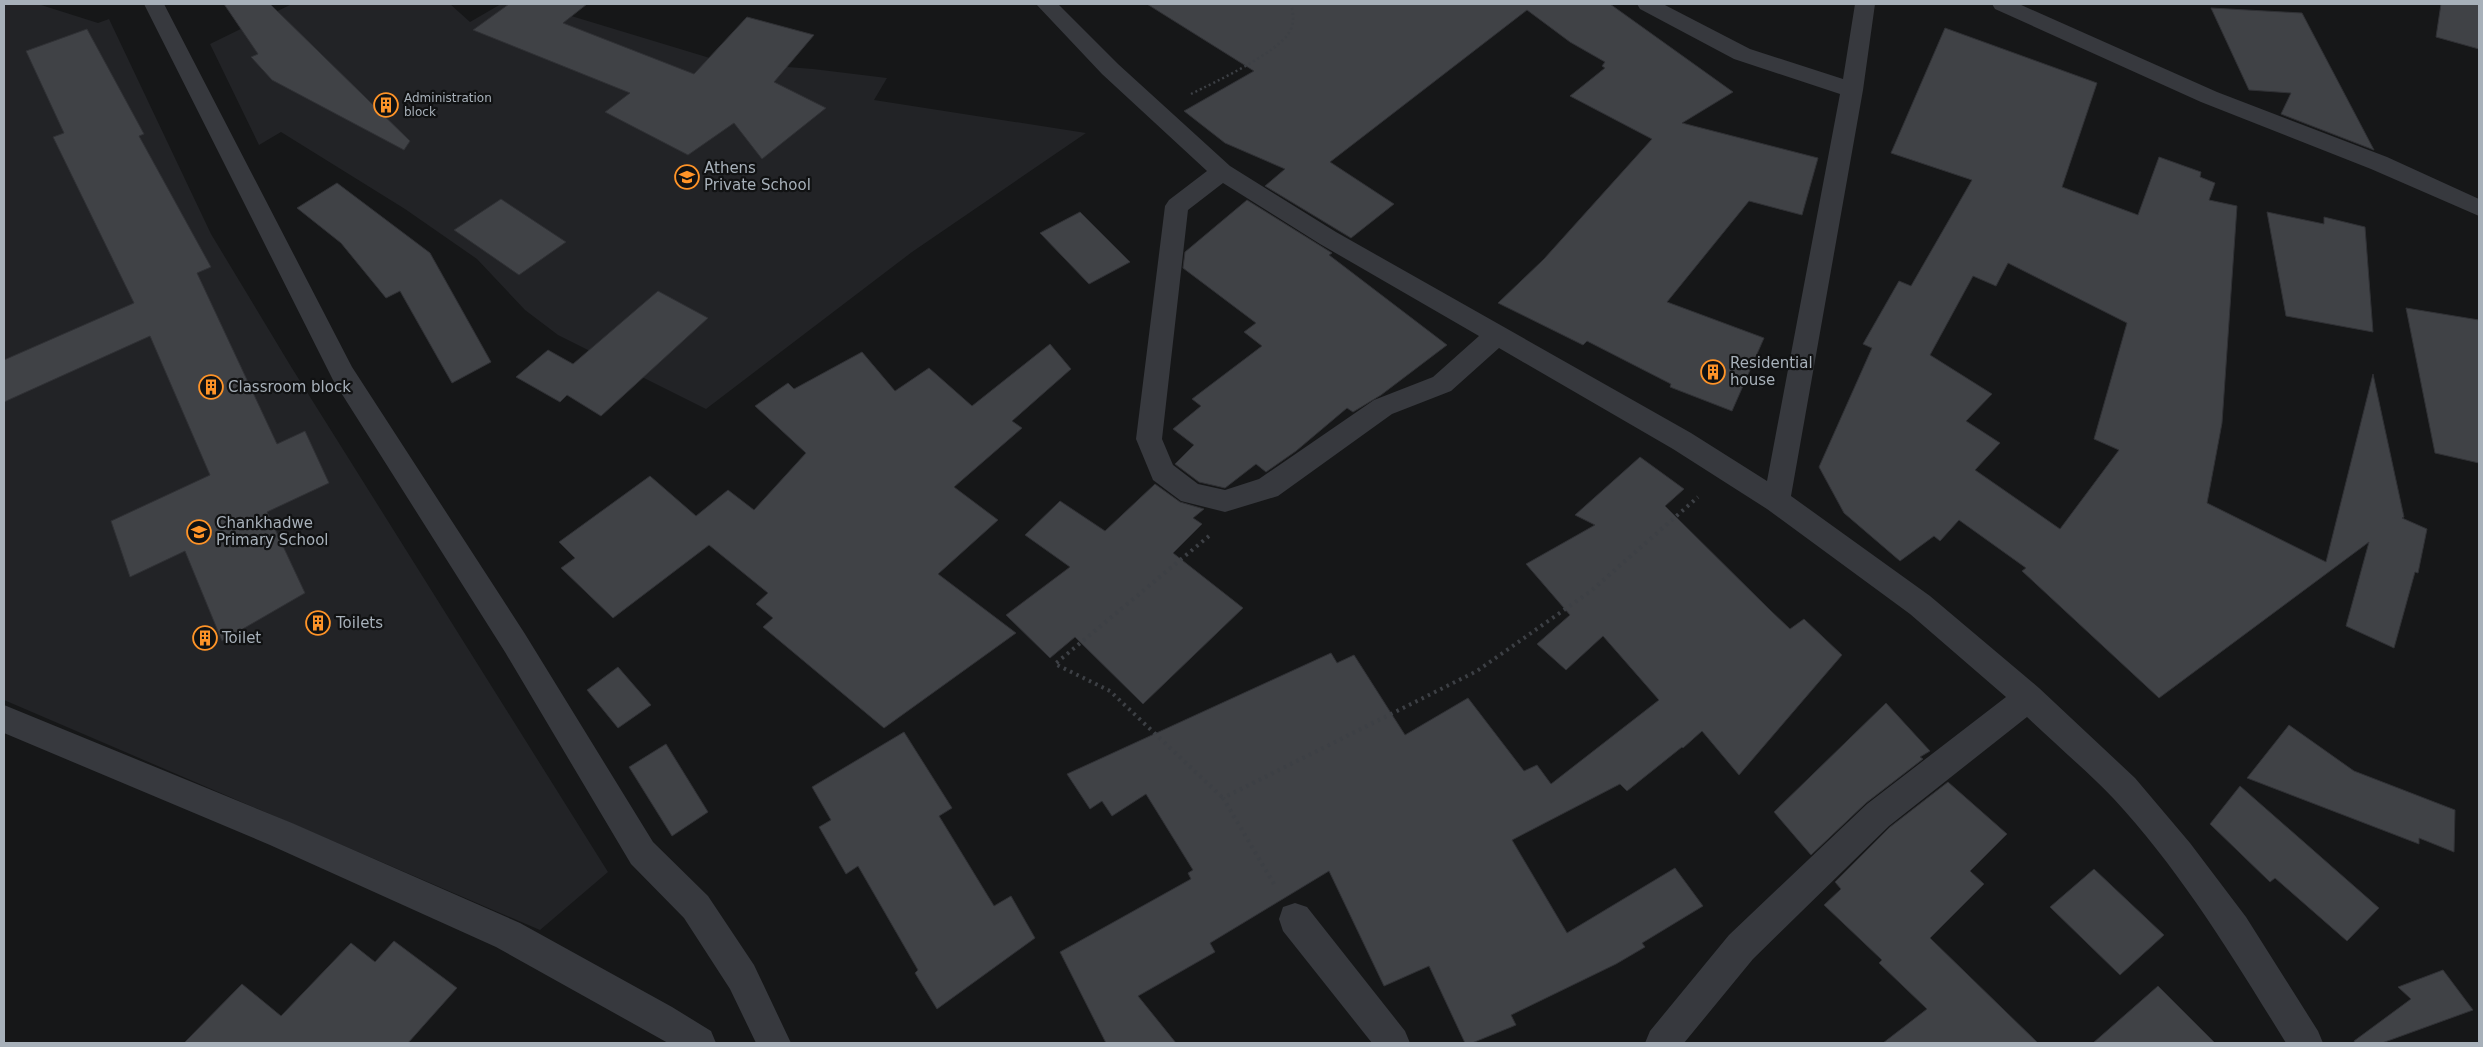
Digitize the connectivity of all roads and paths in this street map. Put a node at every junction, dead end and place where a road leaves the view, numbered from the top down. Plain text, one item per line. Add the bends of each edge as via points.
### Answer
1 (154, 4) edge
2 (1046, 4) edge
3 (1291, 4) edge
4 (1647, 4) edge
5 (1865, 4) edge
6 (2002, 4) edge
7 (1852, 90) junction
8 (1156, 113) junction
9 (1222, 172) junction
10 (2479, 208) edge
11 (1497, 335) junction
12 (1729, 470) junction
13 (1225, 501) junction
14 (1777, 502) junction
15 (2028, 698) junction
16 (4, 719) edge
17 (1223, 798) junction
18 (1295, 919) joint
19 (699, 1043) edge
20 (774, 1043) edge
21 (1393, 1043) edge
22 (1662, 1043) edge
23 (2306, 1043) edge

1 - 20 street via 342,373 515,643 642,853 696,907 742,977
2 - 8 street
3 - 8 path via 1294,19 1288,35 1248,63
4 - 7 street via 1742,54
5 - 7 street
6 - 10 street via 2209,97 2378,163
7 - 14 street
8 - 9 street
9 - 11 street via 1328,238
9 - 13 street via 1177,206 1149,440 1162,472 1191,493
11 - 12 street via 1600,392
11 - 13 street via 1442,384 1383,407 1268,488
12 - 14 street
12 - 17 path via 1591,591 1477,671
13 - 17 path via 1208,538 1055,664 1110,691
14 - 15 street via 1920,605
15 - 22 street via 1878,815 1741,947
15 - 23 street via 2124,788 2179,854 2234,929
16 - 19 street via 281,834 508,936 660,1018
17 - 18 path
18 - 21 street

